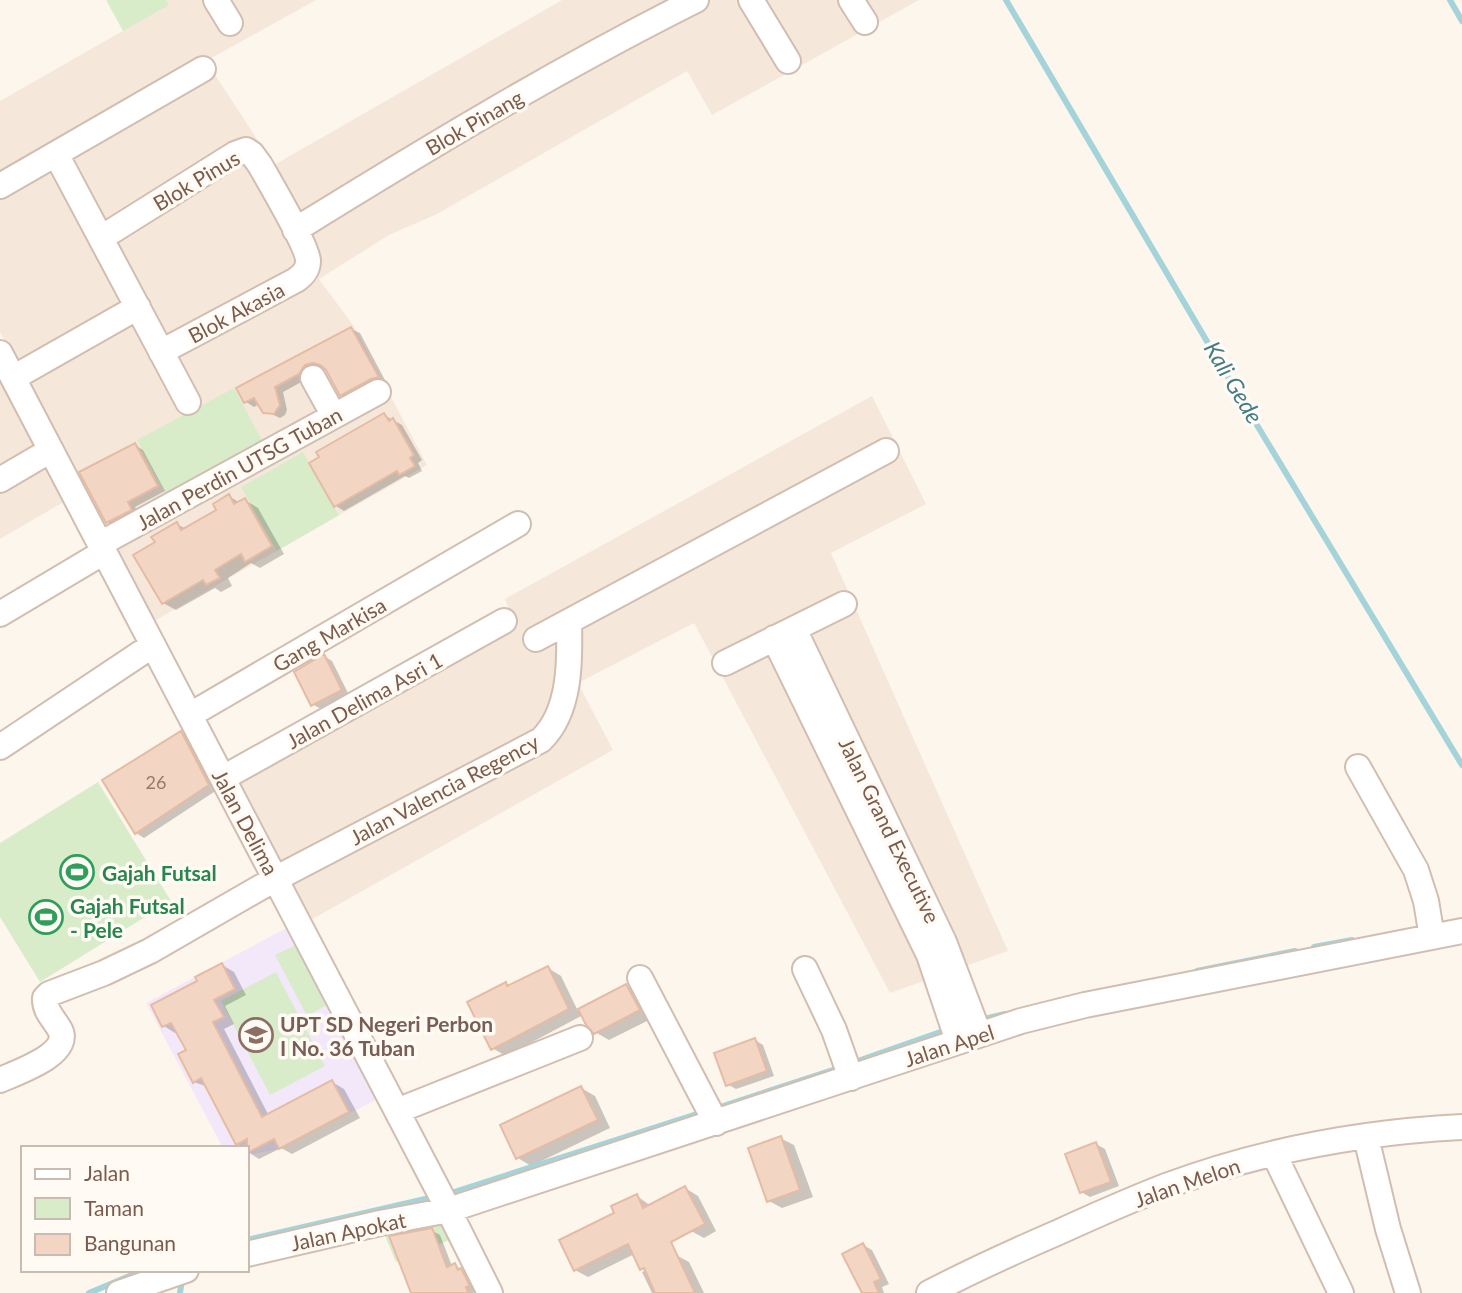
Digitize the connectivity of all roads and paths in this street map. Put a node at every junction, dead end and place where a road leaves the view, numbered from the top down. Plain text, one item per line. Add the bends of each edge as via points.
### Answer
1 (216, 0) edge
2 (696, 0) edge
3 (751, 0) edge
4 (851, 0) edge
5 (865, 22) dead end
6 (230, 23) dead end
7 (788, 61) dead end
8 (203, 69) dead end
9 (56, 154) junction
10 (0, 186) edge
11 (295, 230) junction
12 (101, 238) junction
13 (138, 307) junction
14 (161, 352) junction
15 (0, 353) edge
16 (313, 377) dead end
17 (13, 378) junction
18 (378, 392) dead end
19 (188, 402) dead end
20 (334, 416) junction
21 (51, 450) junction
22 (886, 451) dead end
23 (0, 480) edge
24 (518, 524) dead end
25 (102, 548) junction
26 (844, 604) dead end
27 (0, 614) edge
28 (504, 621) dead end
29 (569, 622) junction
30 (784, 634) junction
31 (536, 639) dead end
32 (153, 645) junction
33 (725, 663) dead end
34 (190, 715) junction
35 (0, 747) edge
36 (1358, 767) dead end
37 (223, 778) junction
38 (275, 878) junction
39 (1462, 931) edge
40 (1432, 937) junction
41 (805, 969) dead end
42 (640, 978) dead end
43 (969, 1037) junction
44 (580, 1038) dead end
45 (848, 1068) junction
46 (0, 1080) edge
47 (397, 1111) junction
48 (716, 1123) junction
49 (1462, 1126) edge
50 (1366, 1138) junction
51 (1274, 1154) junction
52 (443, 1199) junction
53 (248, 1254) edge
54 (180, 1272) edge
55 (120, 1293) edge
56 (490, 1293) edge
57 (929, 1293) edge
58 (1341, 1293) edge
59 (1408, 1293) edge

1 - 6 street
2 - 11 street, Blok Pinang via 415,156
3 - 7 street
4 - 5 street
8 - 9 street
9 - 10 street
9 - 12 street
11 - 12 street, Blok Pinus via 256,158 246,150
11 - 14 street, Blok Akasia via 308,261 301,276
12 - 13 street
13 - 14 street
13 - 17 street
14 - 19 street
15 - 17 street, Jalan Delima
16 - 20 street
17 - 21 street, Jalan Delima
18 - 20 street, Jalan Perdin UTSG Tuban
20 - 25 street, Jalan Perdin UTSG Tuban
21 - 23 street
21 - 25 street, Jalan Delima
22 - 29 street
24 - 34 street, Gang Markisa
25 - 27 street, Jalan Perdin UTSG Tuban
25 - 32 street, Jalan Delima
26 - 30 street
28 - 37 street, Jalan Delima Asri 1
29 - 31 street
29 - 38 street, Jalan Valencia Regency via 565,691 555,720 541,740
30 - 33 street
30 - 43 street, Jalan Grand Executive via 875,821 944,942
32 - 34 street, Jalan Delima
32 - 35 street
34 - 37 street, Jalan Delima
36 - 40 street via 1416,870
37 - 38 street, Jalan Delima
38 - 46 street, Jalan Valencia Regency via 150,951 47,996 44,1005 62,1034 61,1044 51,1054
38 - 47 street, Jalan Delima
39 - 40 street, Jalan Apel
40 - 43 street, Jalan Apel via 1085,1005
41 - 45 street
42 - 48 street
43 - 45 street, Jalan Apel
44 - 47 street
45 - 48 street, Jalan Apel
47 - 52 street, Jalan Delima
48 - 52 street, Jalan Apel
49 - 50 street, Jalan Melon
50 - 51 street, Jalan Melon
50 - 59 street
51 - 57 street, Jalan Melon via 1168,1186
51 - 58 street
52 - 53 street, Jalan Apokat via 380,1223
52 - 56 street, Jalan Delima
54 - 55 street

